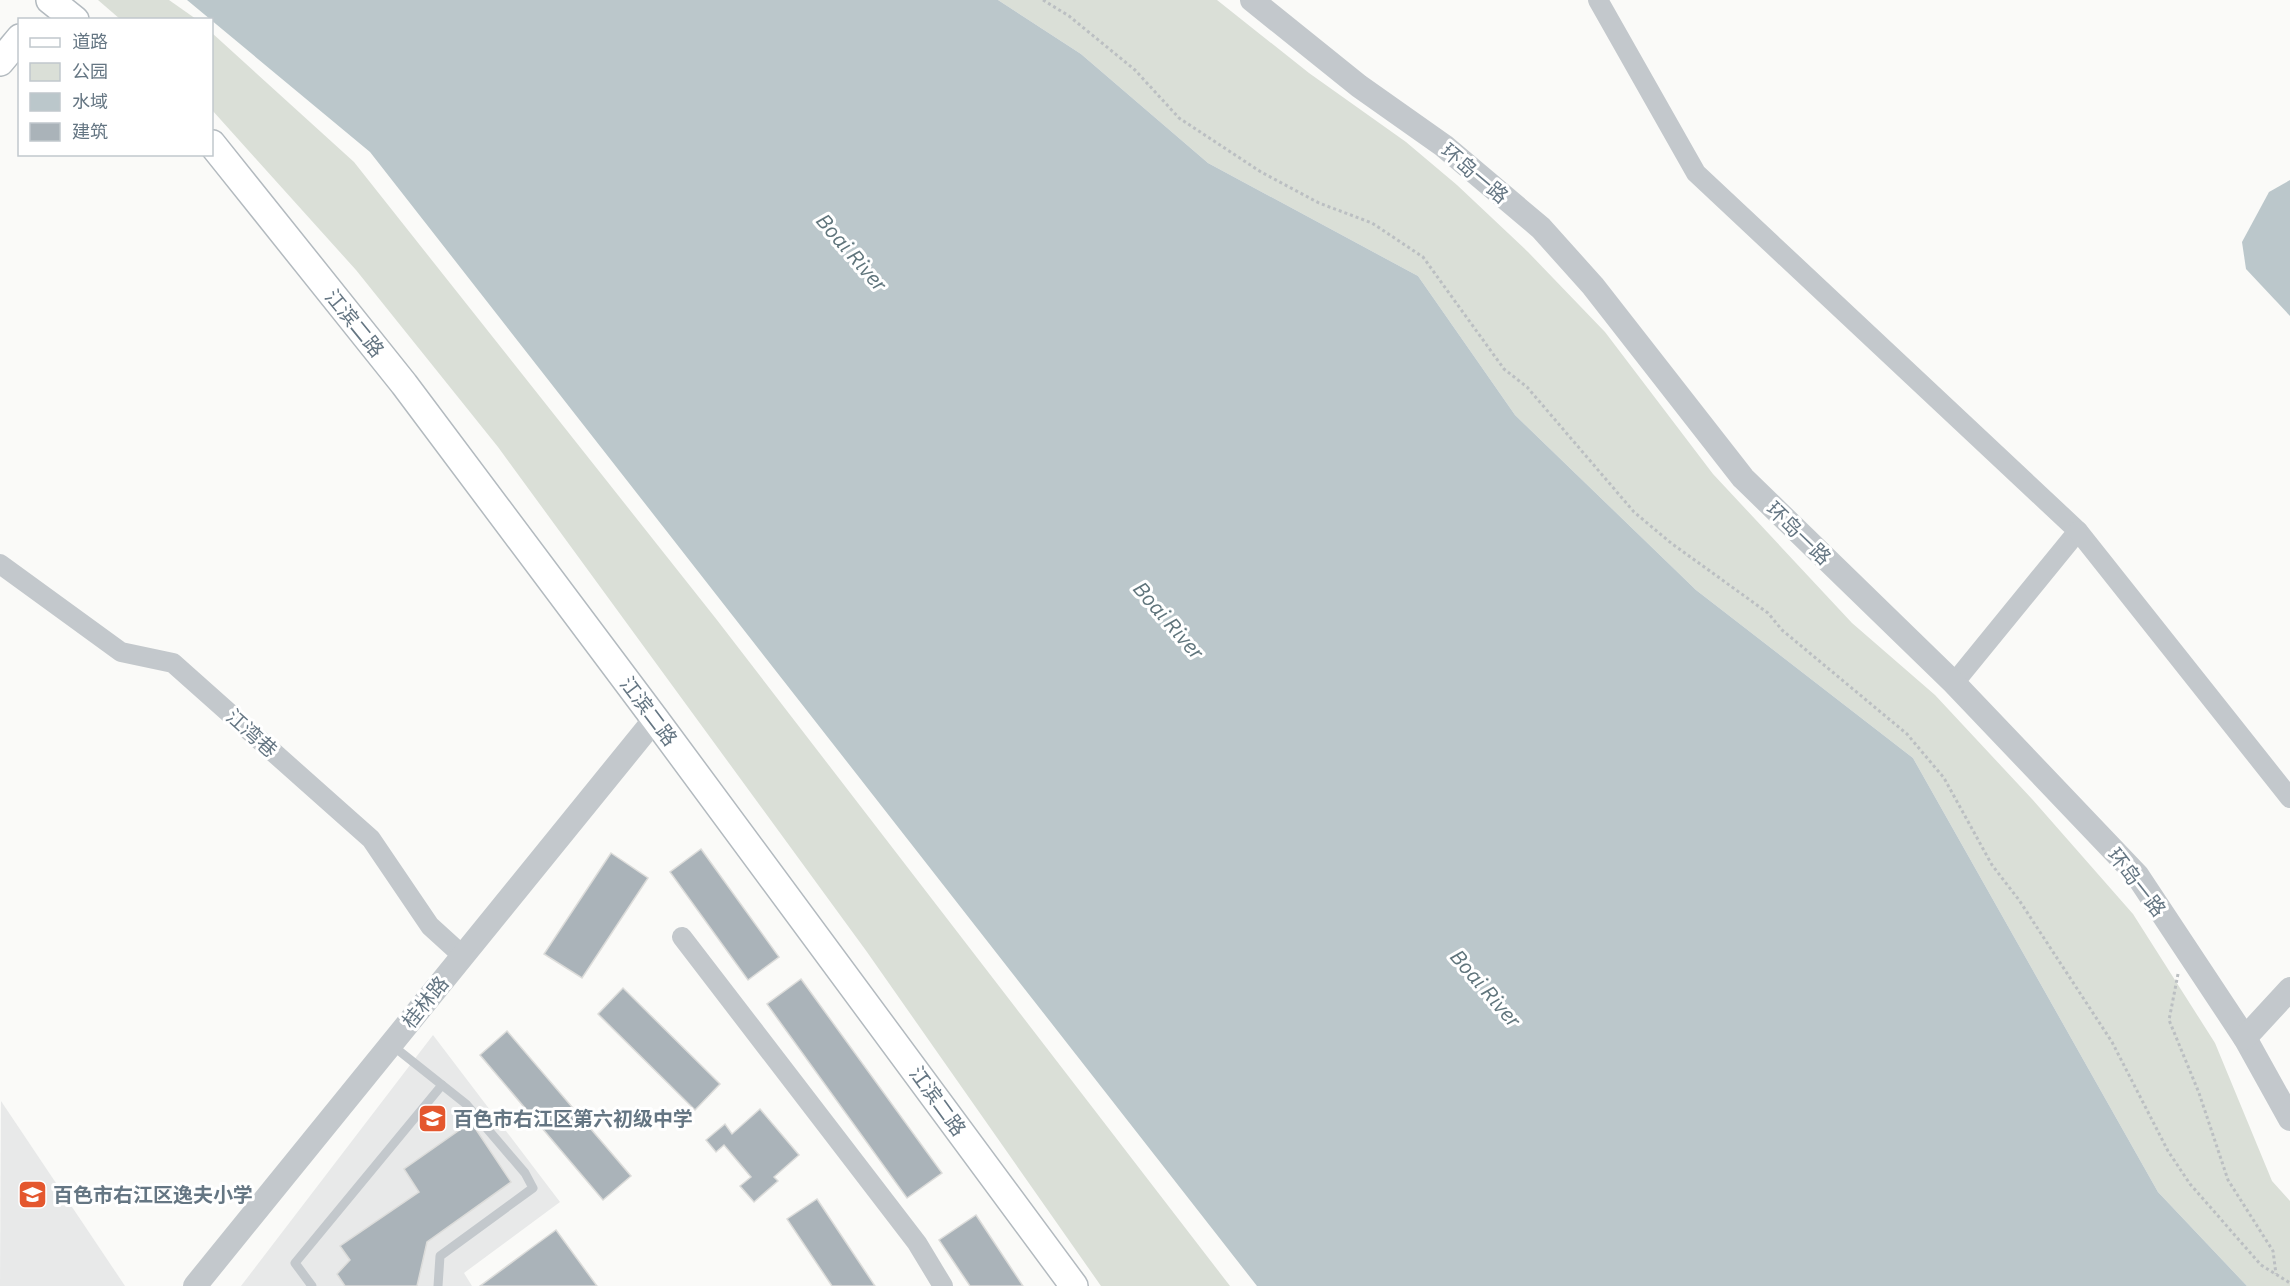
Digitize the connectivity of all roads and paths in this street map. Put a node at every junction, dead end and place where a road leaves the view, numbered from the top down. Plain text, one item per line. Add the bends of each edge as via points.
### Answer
1 (50, 0) edge
2 (1043, 0) edge
3 (1252, 0) edge
4 (1598, 0) edge
5 (36, 18) edge
6 (72, 18) edge
7 (18, 40) edge
8 (0, 62) edge
9 (213, 145) edge
10 (2078, 531) junction
11 (0, 564) edge
12 (1954, 683) junction
13 (655, 719) junction
14 (2290, 798) edge
15 (682, 937) dead end
16 (2184, 946) junction
17 (463, 956) junction
18 (2290, 989) edge
19 (2245, 1038) junction
20 (391, 1045) junction
21 (442, 1085) junction
22 (2290, 1119) edge
23 (2276, 1274) junction
24 (2290, 1283) edge
25 (195, 1286) edge
26 (312, 1286) edge
27 (438, 1286) edge
28 (944, 1286) edge
29 (1074, 1286) edge

1 - 5 main road
1 - 6 main road
2 - 23 path via 1069,16 1135,70 1179,118 1261,172 1318,203 1372,223 1423,257 1504,369 1527,387 1634,512 1768,613 1782,630 1907,734 1944,778 1992,865 2112,1042 2168,1151 2190,1185 2261,1265
3 - 12 street, 环岛一路 via 1359,86 1444,146 1541,228 1593,286 1743,478
4 - 10 street via 1696,173
7 - 8 main road
9 - 13 main road, 江滨二路 via 404,384
10 - 12 street
10 - 14 street
11 - 17 street, 江湾巷 via 121,652 173,663 371,839 430,926
12 - 16 street, 环岛一路 via 2137,875
13 - 17 street, 桂林路
13 - 29 main road, 江滨二路
15 - 28 street via 917,1243
16 - 19 street, 环岛一路
16 - 23 path via 2169,1020 2228,1180 2273,1251
17 - 20 street, 桂林路
18 - 19 street
19 - 22 street, 环岛一路
20 - 21 lane
20 - 25 street, 桂林路
21 - 26 lane via 295,1263
21 - 27 lane via 466,1104 525,1173 533,1188 440,1256
23 - 24 path

